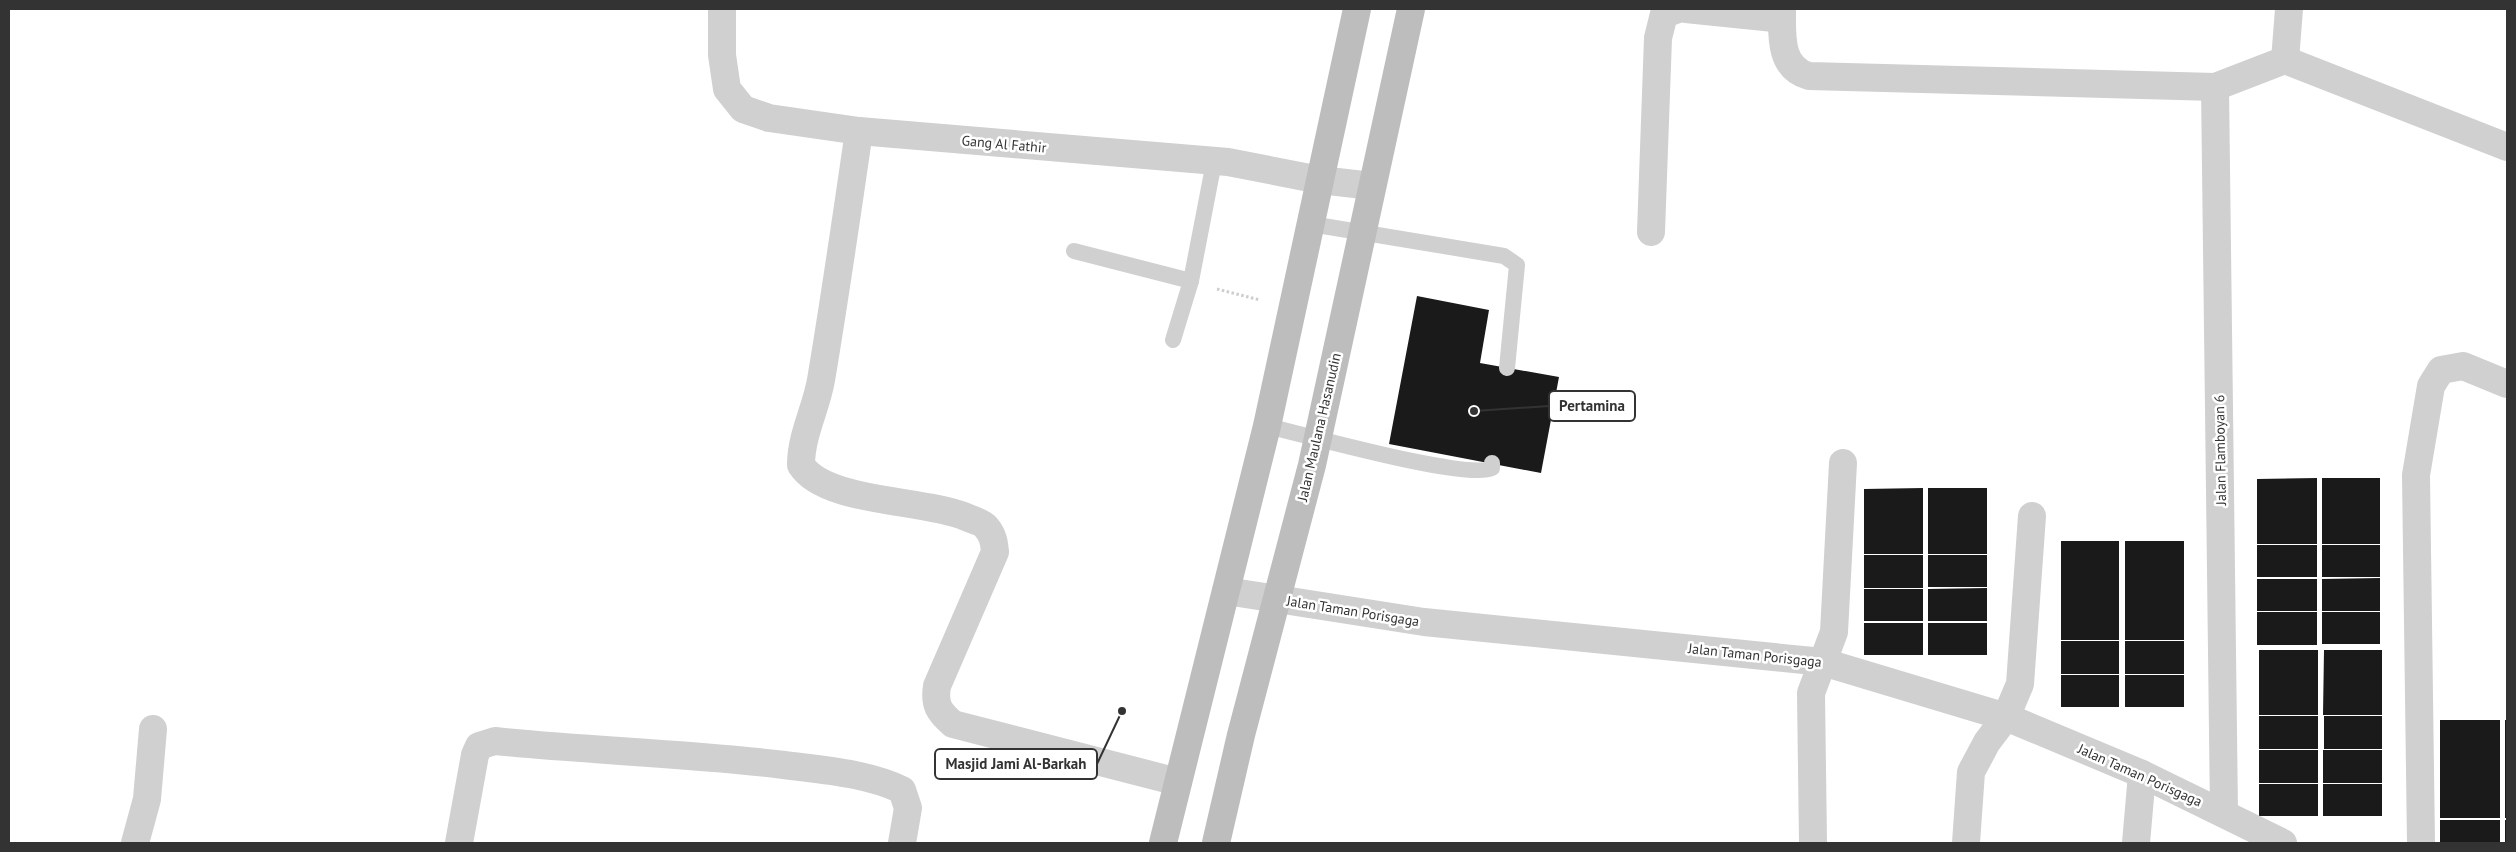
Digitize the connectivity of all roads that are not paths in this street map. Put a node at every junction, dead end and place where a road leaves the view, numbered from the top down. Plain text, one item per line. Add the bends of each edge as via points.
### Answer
1 (722, 9) edge
2 (1357, 9) edge
3 (1411, 9) edge
4 (1678, 9) edge
5 (1686, 9) edge
6 (2289, 9) edge
7 (1782, 14) edge
8 (2285, 60) junction
9 (2215, 87) junction
10 (859, 131) junction
11 (2507, 148) edge
12 (1221, 162) junction
13 (1320, 180) junction
14 (1372, 186) junction
15 (1311, 224) junction
16 (1651, 232) dead end
17 (1363, 234) junction
18 (1074, 251) dead end
19 (1190, 281) junction
20 (1173, 340) dead end
21 (1507, 368) dead end
22 (2507, 384) edge
23 (1267, 426) junction
24 (1318, 438) junction
25 (1492, 463) dead end
26 (1843, 463) dead end
27 (2032, 516) dead end
28 (1226, 591) junction
29 (1275, 599) junction
30 (1823, 662) junction
31 (2006, 717) junction
32 (153, 729) dead end
33 (2142, 774) junction
34 (1178, 782) junction
35 (2224, 813) junction
36 (135, 843) edge
37 (459, 843) edge
38 (902, 843) edge
39 (1164, 843) edge
40 (1216, 843) edge
41 (1813, 843) edge
42 (1966, 843) edge
43 (2136, 843) edge
44 (2283, 843) edge
45 (2421, 843) edge

1 - 10 street, Gang Al Fathir via 722,55 727,89 743,110 770,118
2 - 13 street
3 - 14 street, Jalan Maulana Hasanudin
4 - 16 street via 1664,14 1658,38
5 - 7 street
6 - 8 street
7 - 9 street via 1784,55 1798,73 1809,76
8 - 9 street
8 - 11 street
9 - 35 street, Jalan Flamboyan 6
10 - 12 street, Gang Al Fathir
10 - 34 street via 838,284 820,387 804,438 801,465 814,480 847,493 935,507 985,526 993,536 995,552 935,697 937,707 953,724
12 - 13 street, Gang Al Fathir
12 - 19 lane
13 - 14 street, Gang Al Fathir
13 - 15 street
14 - 17 street, Jalan Maulana Hasanudin
15 - 17 lane
15 - 23 street
17 - 21 lane via 1504,256 1516,265
17 - 24 street, Jalan Maulana Hasanudin
18 - 19 lane
19 - 20 lane
22 - 45 street via 2463,366 2441,370 2431,386 2424,418 2416,475
23 - 24 lane
23 - 28 street
24 - 25 lane via 1425,464 1483,471 1492,468
24 - 29 street, Jalan Maulana Hasanudin
26 - 30 street via 1834,632
27 - 31 street via 2020,684
28 - 29 street, Jalan Taman Porisgaga
28 - 34 street
29 - 30 street, Jalan Taman Porisgaga via 1424,622
29 - 40 street, Jalan Maulana Hasanudin
30 - 31 street, Jalan Taman Porisgaga
30 - 41 street via 1811,693
31 - 33 street, Jalan Taman Porisgaga
31 - 42 street via 1987,742 1971,772
32 - 36 street via 147,799
33 - 35 street, Jalan Taman Porisgaga
33 - 43 street
34 - 39 street
35 - 44 street, Jalan Taman Porisgaga
37 - 38 street via 475,755 479,746 495,740 713,756 869,779 902,790 908,808

